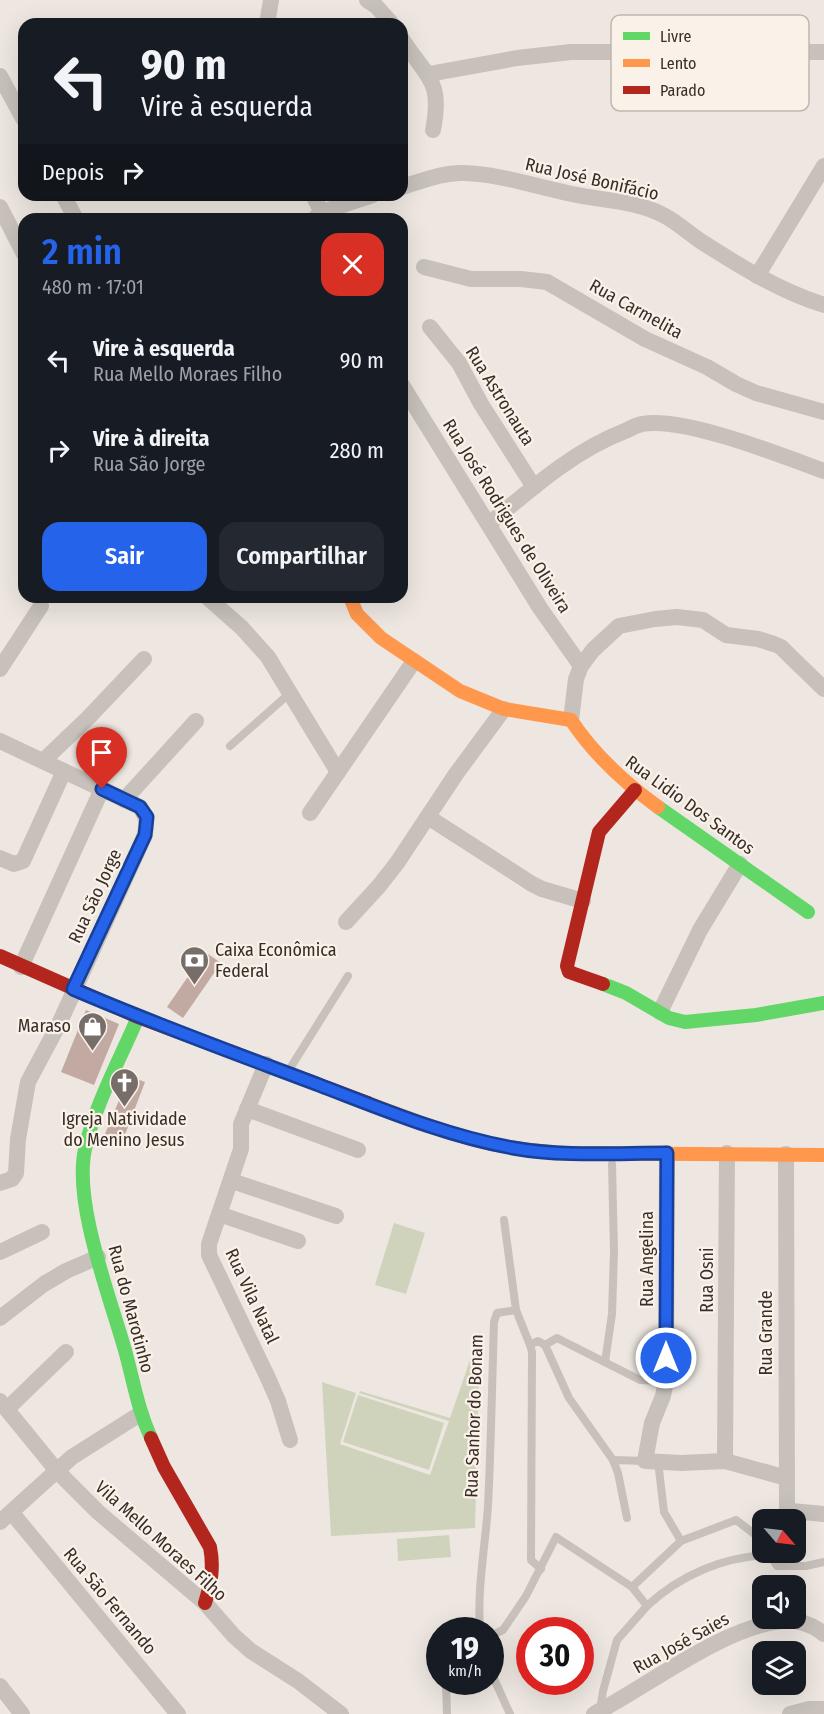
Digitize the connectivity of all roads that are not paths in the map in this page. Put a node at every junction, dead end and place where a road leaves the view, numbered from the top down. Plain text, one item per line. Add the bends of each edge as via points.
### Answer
1 (271, 0) edge
2 (367, 0) edge
3 (268, 18) edge
4 (387, 18) edge
5 (408, 48) edge
6 (611, 52) edge
7 (429, 74) junction
8 (0, 76) edge
9 (18, 109) edge
10 (433, 130) dead end
11 (824, 166) edge
12 (408, 185) edge
13 (359, 201) edge
14 (0, 207) edge
15 (330, 213) edge
16 (18, 242) edge
17 (424, 267) dead end
18 (757, 276) junction
19 (824, 305) edge
20 (429, 327) dead end
21 (408, 396) edge
22 (824, 411) edge
23 (824, 471) edge
24 (534, 487) junction
25 (489, 524) junction
26 (214, 603) edge
27 (352, 603) edge
28 (41, 606) dead end
29 (144, 659) dead end
30 (414, 662) junction
31 (581, 666) junction
32 (0, 669) edge
33 (820, 679) edge
34 (291, 693) junction
35 (504, 710) junction
36 (571, 720) junction
37 (196, 721) dead end
38 (0, 741) edge
39 (230, 746) dead end
40 (43, 761) junction
41 (64, 771) junction
42 (339, 772) junction
43 (102, 789) junction
44 (635, 790) junction
45 (124, 800) junction
46 (310, 813) dead end
47 (428, 817) junction
48 (0, 858) edge
49 (740, 864) junction
50 (583, 901) junction
51 (808, 912) dead end
52 (346, 922) dead end
53 (0, 956) edge
54 (21, 967) junction
55 (348, 976) dead end
56 (73, 989) junction
57 (824, 1003) edge
58 (660, 1012) junction
59 (138, 1017) junction
60 (266, 1064) junction
61 (288, 1073) junction
62 (247, 1109) junction
63 (358, 1150) dead end
64 (667, 1153) junction
65 (727, 1153) junction
66 (786, 1154) junction
67 (824, 1155) edge
68 (612, 1159) junction
69 (7, 1180) edge
70 (232, 1181) junction
71 (219, 1214) junction
72 (336, 1216) dead end
73 (504, 1220) dead end
74 (42, 1232) dead end
75 (298, 1241) dead end
76 (0, 1252) edge
77 (98, 1257) junction
78 (516, 1310) junction
79 (0, 1318) edge
80 (530, 1345) junction
81 (545, 1345) junction
82 (66, 1352) dead end
83 (605, 1362) junction
84 (666, 1381) junction
85 (3, 1405) edge
86 (140, 1414) junction
87 (290, 1440) dead end
88 (613, 1460) junction
89 (652, 1461) junction
90 (725, 1461) junction
91 (57, 1471) junction
92 (787, 1478) junction
93 (786, 1509) edge
94 (806, 1514) edge
95 (824, 1514) edge
96 (6, 1517) edge
97 (627, 1518) dead end
98 (752, 1530) edge
99 (681, 1541) junction
100 (824, 1562) edge
101 (541, 1569) junction
102 (632, 1587) junction
103 (206, 1604) junction
104 (647, 1606) junction
105 (480, 1617) edge
106 (504, 1628) edge
107 (824, 1634) edge
108 (0, 1686) edge
109 (446, 1695) edge
110 (501, 1695) edge
111 (824, 1710) edge
112 (597, 1712) edge
113 (22, 1714) edge
114 (178, 1714) edge
115 (341, 1714) edge
116 (447, 1714) edge
117 (510, 1714) edge
118 (790, 1714) edge

1 - 3 street
2 - 4 street
5 - 7 street
6 - 7 street via 517,58
7 - 10 street via 436,100
8 - 9 street
11 - 18 street
12 - 18 street, Rua José Bonifácio via 463,172 640,206 668,217
13 - 15 street
14 - 16 street
17 - 22 street, Rua Carmelita via 471,279 547,282 736,384
18 - 19 street, Rua José Bonifácio
20 - 24 street, Rua Astronauta via 459,363
21 - 25 street, Rua José Rodrigues de Oliveira
23 - 24 street via 697,430 642,424 579,454
24 - 25 street
25 - 31 street, Rua José Rodrigues de Oliveira
26 - 34 street via 268,657
27 - 30 street via 367,626
28 - 32 street
29 - 40 street
30 - 35 street via 460,692
30 - 42 street
31 - 33 street via 619,626 676,617 703,620 726,634 781,647
31 - 36 street
34 - 39 lane
34 - 42 street
35 - 36 street
35 - 47 street
36 - 44 street, Rua Lidio Dos Santos via 585,743
37 - 45 street
38 - 40 street
40 - 41 street
41 - 43 street
41 - 48 street via 23,861 14,864
42 - 46 street
43 - 45 street
43 - 54 street
44 - 49 street, Rua Lidio Dos Santos
44 - 50 street via 599,832
45 - 56 street, Rua São Jorge via 140,807 147,817 145,835
47 - 50 street via 532,884
47 - 52 street via 380,886
49 - 51 street, Rua Lidio Dos Santos
49 - 58 street via 699,930
50 - 58 street via 567,970 626,993
53 - 54 street
54 - 56 street
55 - 61 lane
56 - 59 street
56 - 69 street, Rua São Jorge via 28,1082 16,1173
57 - 58 street via 685,1022
59 - 60 street
59 - 77 street, Rua do Marotinho via 102,1101 82,1166
60 - 61 street
60 - 62 street, Rua Vila Natal
61 - 68 street via 479,1141
62 - 63 street
62 - 70 street, Rua Vila Natal
64 - 65 street
64 - 68 street
64 - 84 street, Rua Angelina
65 - 66 street
65 - 90 street, Rua Osni
66 - 67 street
66 - 92 street, Rua Grande
68 - 83 lane, Rua Angelina via 612,1314
70 - 71 street, Rua Vila Natal
70 - 72 street
71 - 75 street
71 - 87 street, Rua Vila Natal via 209,1245 211,1261 268,1378
73 - 78 lane
74 - 76 street
77 - 79 street via 44,1284
77 - 86 street, Rua do Marotinho
78 - 80 lane
78 - 105 lane, Rua Sanhor do Bonam via 497,1313 494,1322
80 - 81 lane via 538,1341
80 - 101 lane via 531,1560
81 - 83 lane via 557,1338
81 - 88 lane via 569,1398
82 - 85 street
83 - 84 lane via 640,1380
84 - 89 street, Rua Angelina via 652,1423
85 - 91 street, Vila Mello Moraes Filho
86 - 91 street
86 - 103 street, Rua do Marotinho via 164,1467 210,1547 213,1562
88 - 89 lane
88 - 97 lane
89 - 90 street
89 - 99 lane via 663,1512
90 - 92 street
91 - 96 street
91 - 103 street, Vila Mello Moraes Filho via 118,1531
92 - 93 street, Rua Grande
94 - 95 street
96 - 114 street, Rua São Fernando
98 - 99 lane via 736,1520
99 - 102 lane
100 - 104 lane via 777,1566 770,1555 719,1562 663,1592
101 - 102 lane via 556,1537
101 - 106 lane
102 - 104 lane
103 - 115 street, Vila Mello Moraes Filho via 252,1652
104 - 112 lane via 616,1640
107 - 112 street, Rua José Saies via 799,1621 745,1630
108 - 113 street
109 - 116 lane
110 - 117 lane
111 - 118 street

